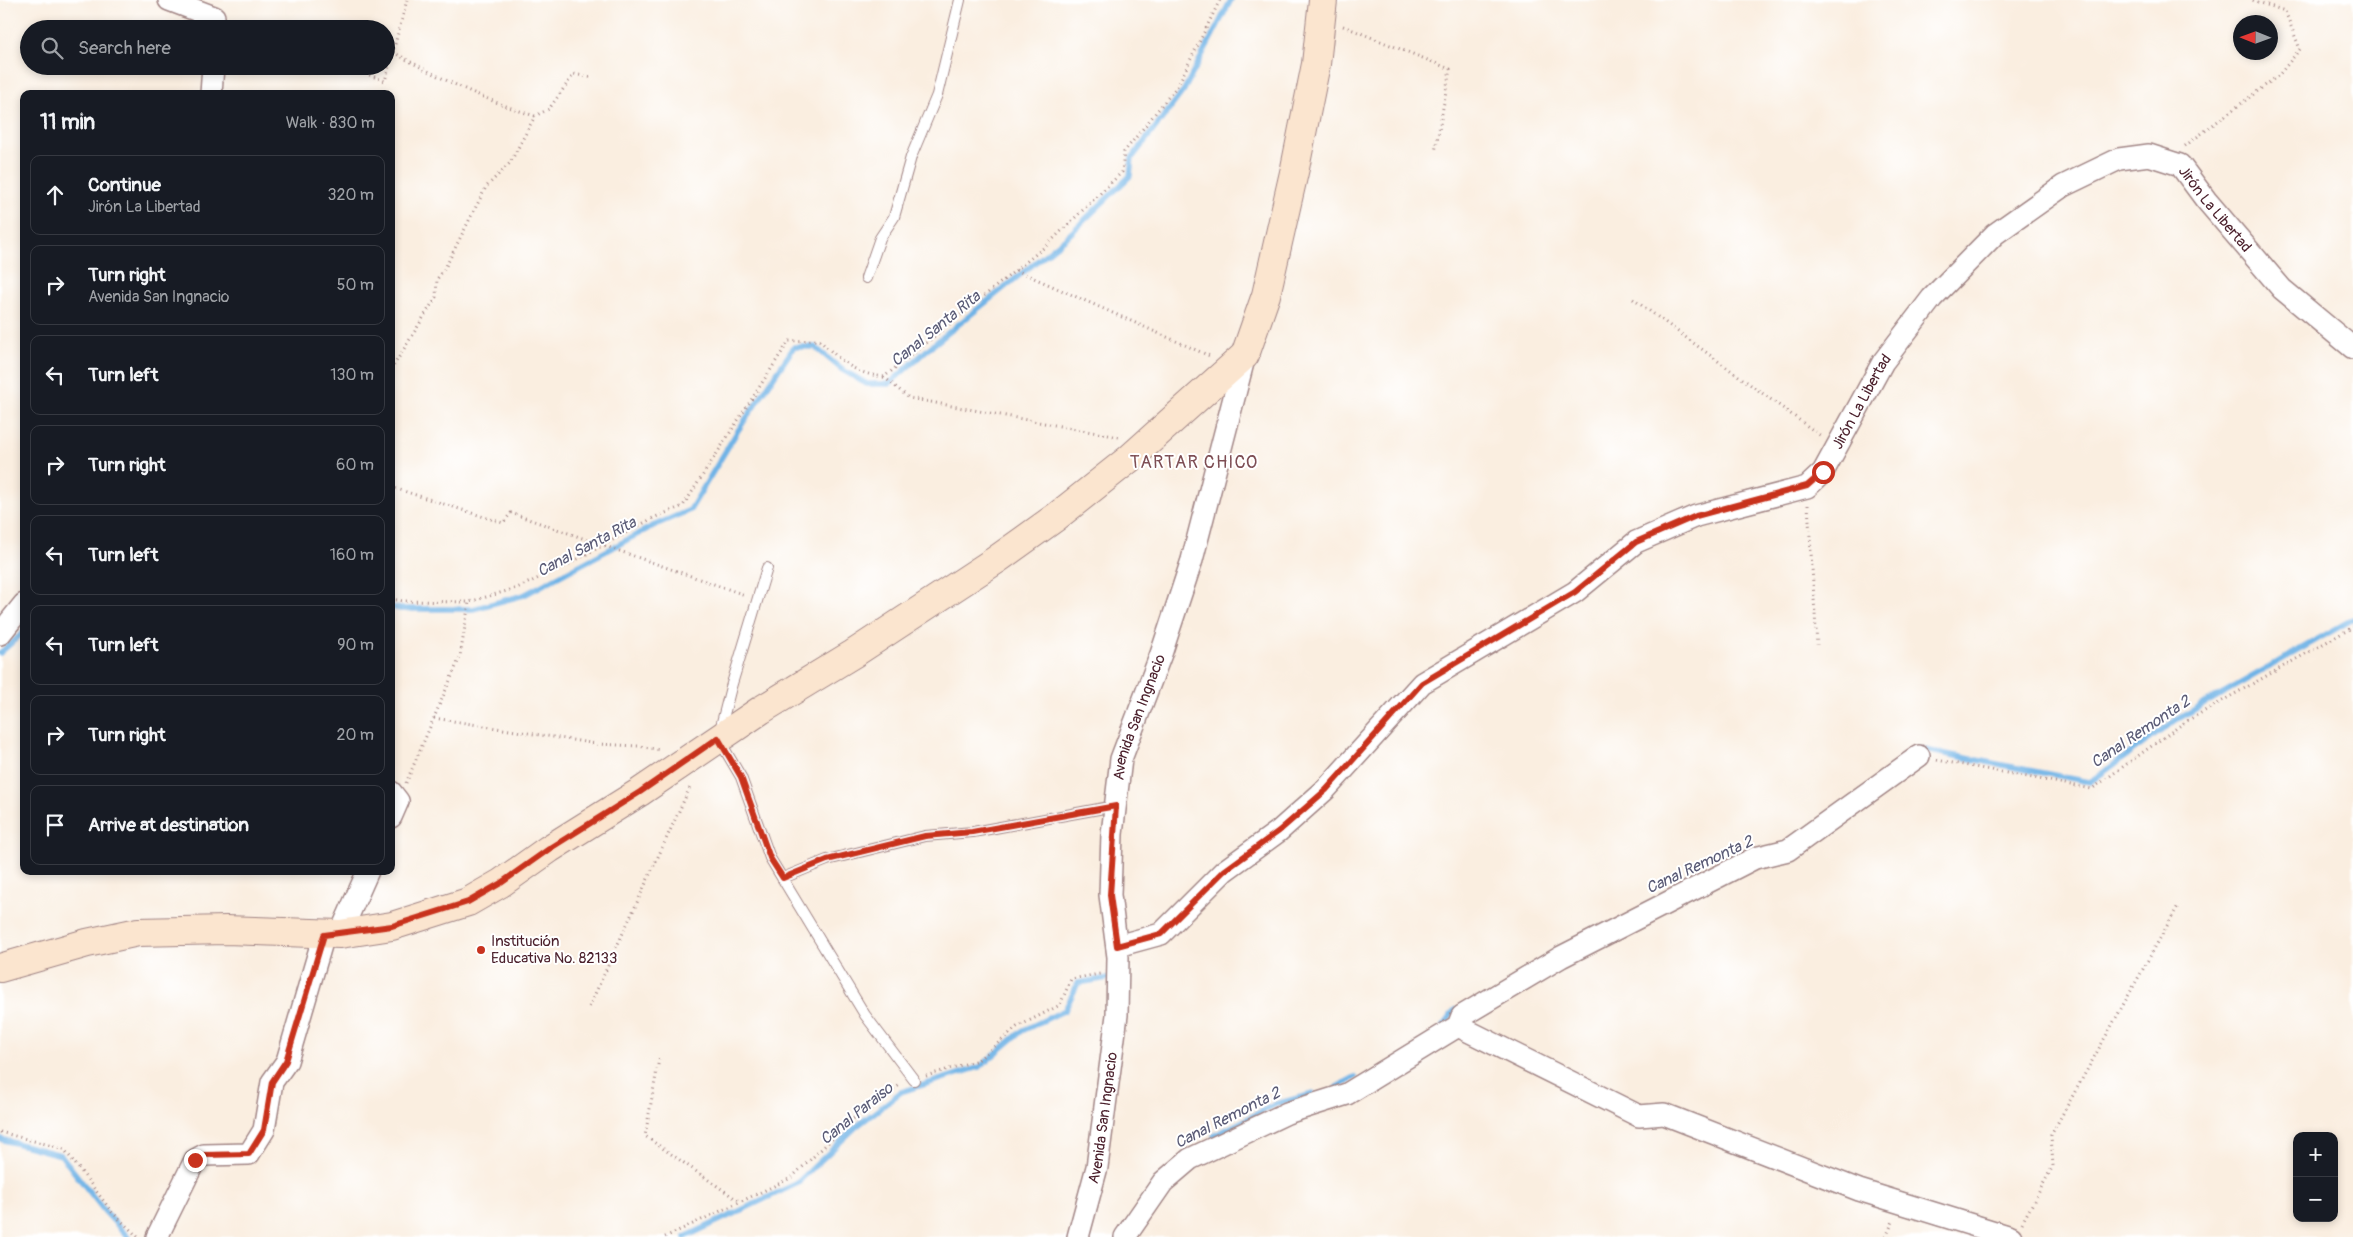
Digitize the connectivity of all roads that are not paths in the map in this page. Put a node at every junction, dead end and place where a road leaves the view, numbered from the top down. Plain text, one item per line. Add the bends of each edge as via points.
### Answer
1 (169, 0) edge
2 (960, 0) edge
3 (1322, 9) edge
4 (214, 20) edge
5 (212, 75) edge
6 (211, 90) edge
7 (866, 278) dead end
8 (2353, 348) edge
9 (1238, 360) junction
10 (767, 568) dead end
11 (20, 609) edge
12 (0, 634) edge
13 (718, 738) junction
14 (1919, 756) road end
15 (1116, 806) junction
16 (366, 875) edge
17 (783, 878) junction
18 (332, 935) junction
19 (1117, 946) junction
20 (0, 968) edge
21 (1458, 1026) junction
22 (914, 1080) road end
23 (2015, 1233) edge
24 (157, 1237) edge
25 (1078, 1237) edge
26 (1125, 1237) edge

1 - 4 street via 214,17
2 - 7 lane via 937,95 911,157 894,217 880,238
3 - 9 street via 1316,64 1266,296
5 - 6 street
8 - 19 street, Jirón La Libertad via 2282,289 2180,165 2149,155 2119,159 2063,186 1995,234 1932,298 1883,362 1823,472 1807,486 1696,516 1636,542 1575,592 1422,683 1326,790 1279,831 1224,871 1161,934
9 - 13 street via 1147,442 1056,517 996,560
9 - 15 street, Avenida San Ingnacio via 1192,560 1121,759
10 - 13 lane via 730,687
11 - 12 street
13 - 17 lane via 741,777 770,858
13 - 18 street via 468,902 392,926
14 - 21 street via 1788,850 1755,858 1561,957 1462,1016
15 - 17 lane via 972,832 925,836 827,860
15 - 19 street, Avenida San Ingnacio via 1110,895
16 - 18 street
17 - 22 lane via 865,1015
18 - 20 street via 226,930 138,932
18 - 24 street via 286,1061 272,1082 264,1130 249,1154 204,1155 195,1160
19 - 25 street, Avenida San Ingnacio via 1117,1015 1097,1167
21 - 23 street via 1639,1116 1664,1114 1859,1190
21 - 26 street via 1347,1094 1287,1113 1190,1159 1163,1182

